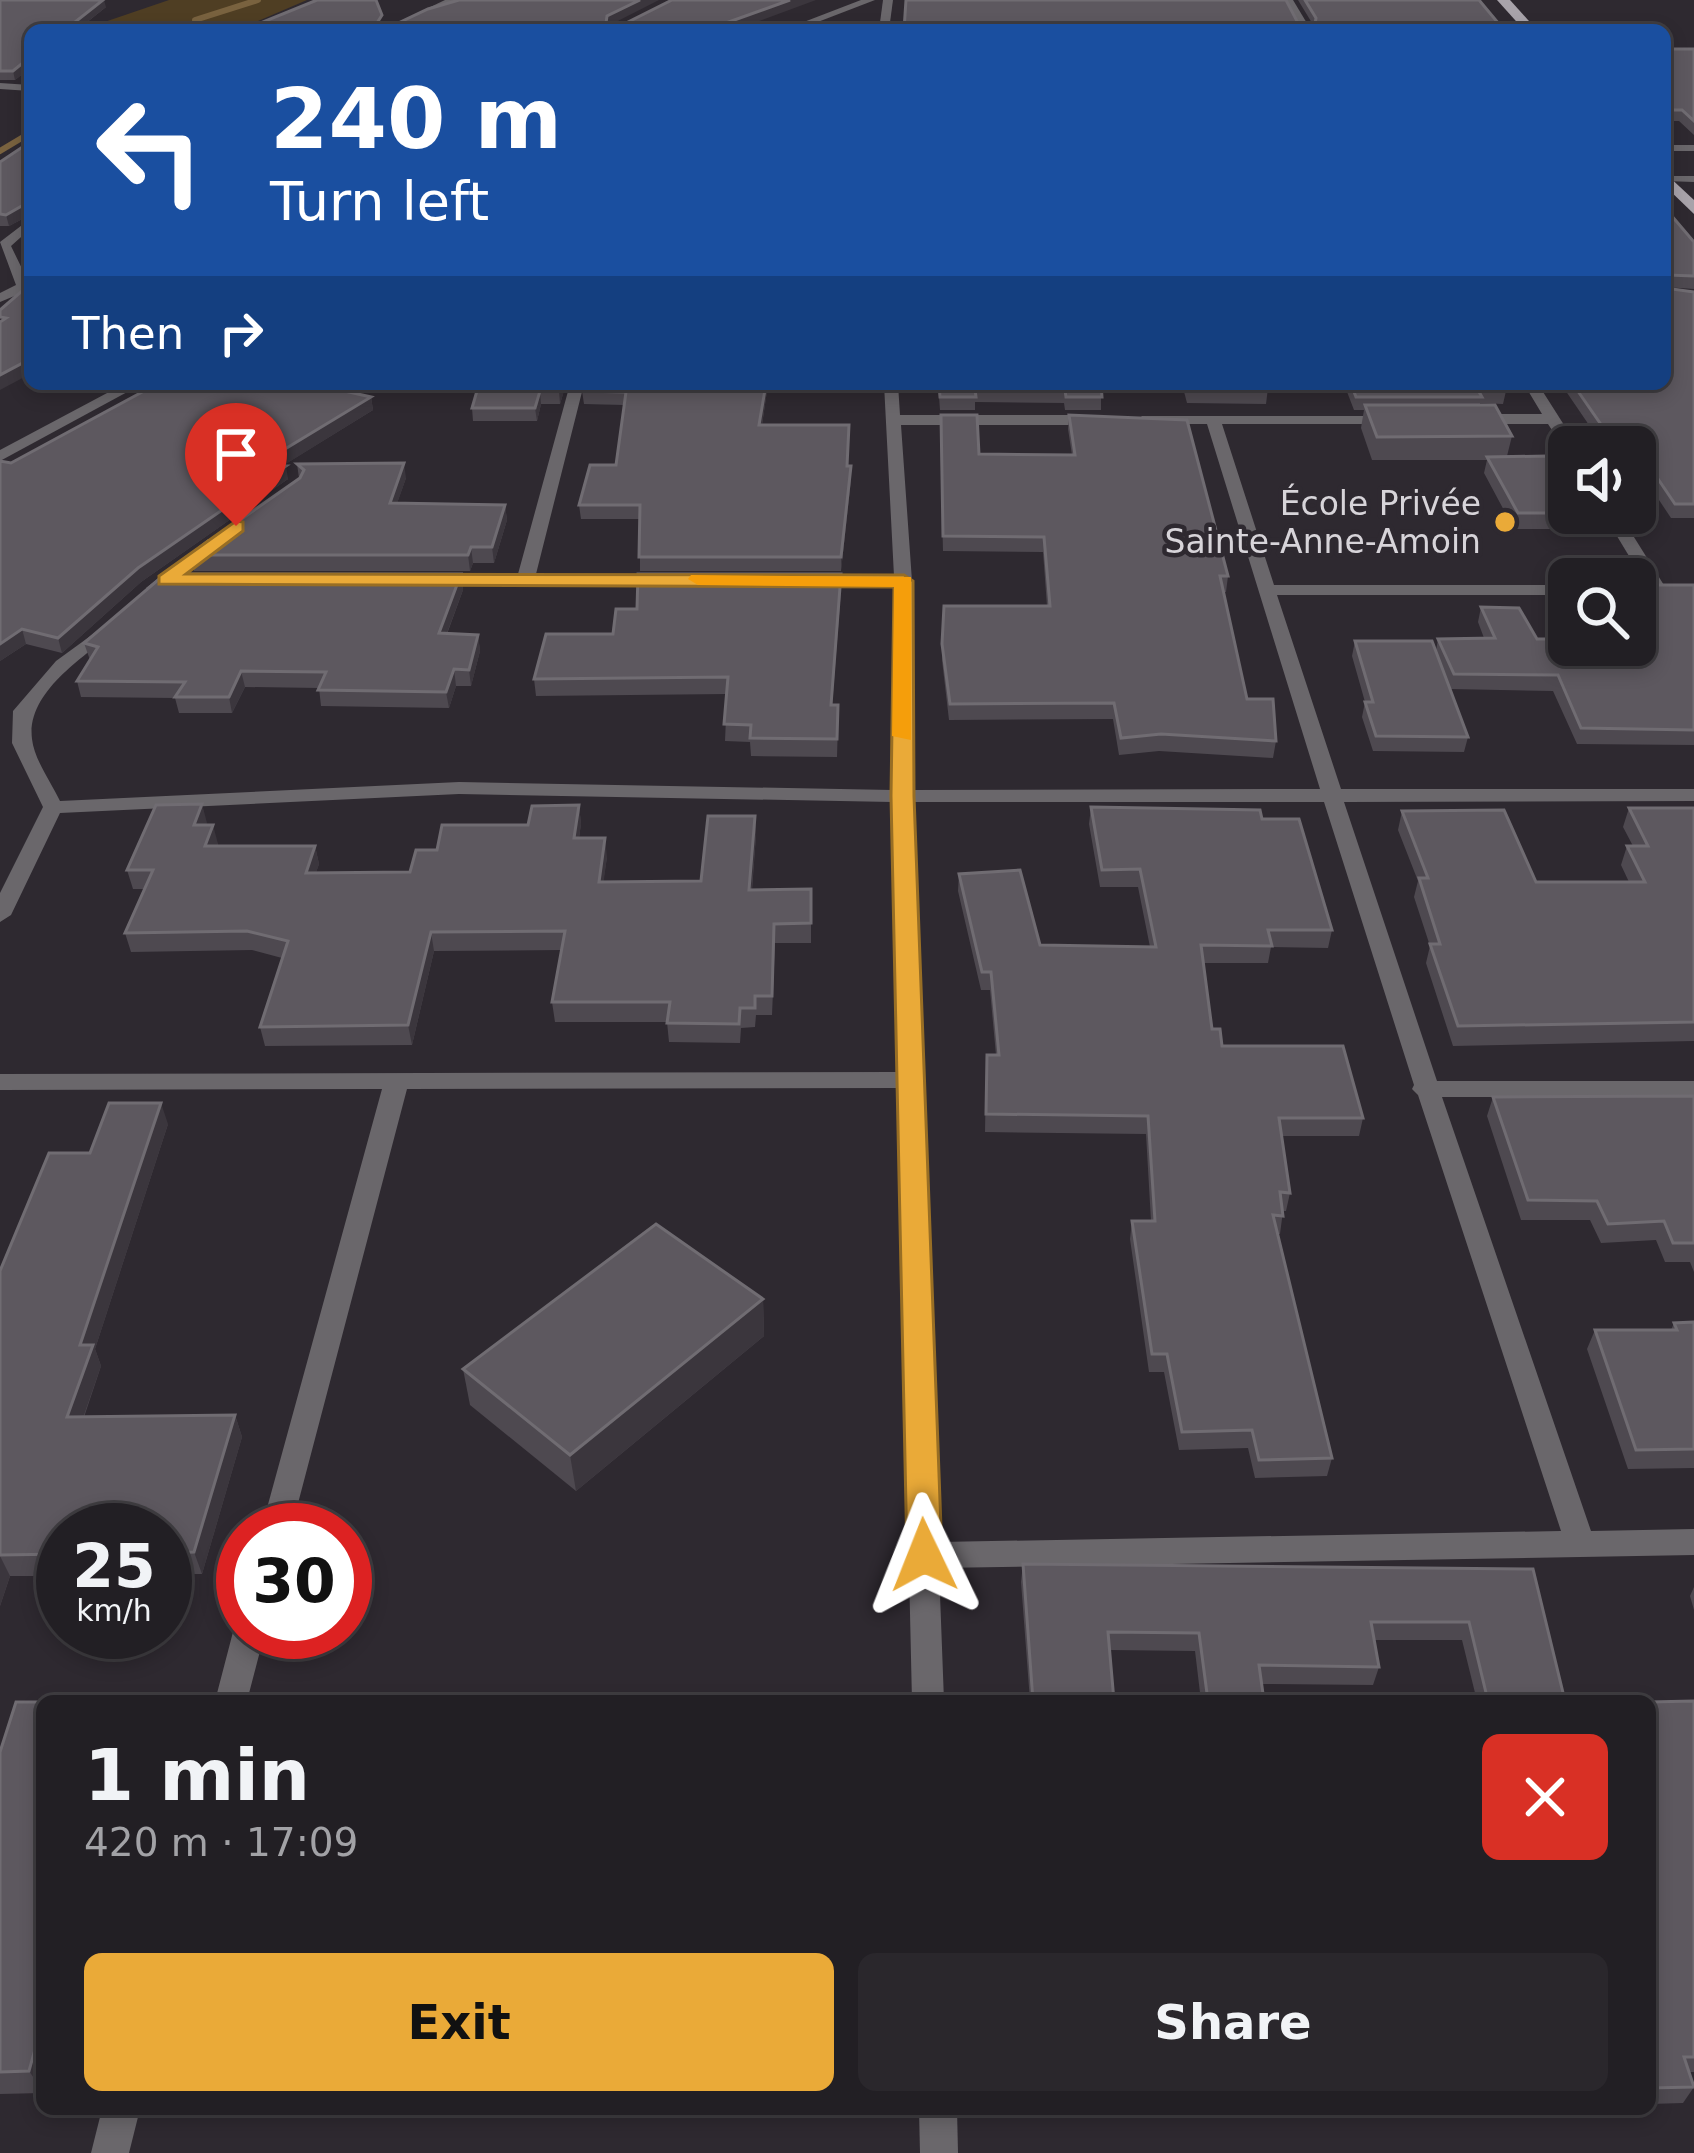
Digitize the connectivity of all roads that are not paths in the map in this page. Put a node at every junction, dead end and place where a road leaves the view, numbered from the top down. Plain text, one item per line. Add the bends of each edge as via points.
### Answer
1 (453, 0) edge
2 (870, 0) edge
3 (1503, 0) edge
4 (400, 24) edge
5 (804, 24) edge
6 (1525, 24) edge
7 (1671, 184) edge
8 (1694, 209) edge
9 (24, 228) edge
10 (24, 284) edge
11 (125, 390) edge
12 (575, 390) edge
13 (891, 390) edge
14 (1536, 390) edge
15 (1213, 419) junction
16 (1417, 419) edge
17 (1462, 419) edge
18 (1553, 419) junction
19 (892, 420) junction
20 (1557, 426) edge
21 (0, 456) edge
22 (230, 531) edge
23 (526, 578) junction
24 (406, 579) edge
25 (691, 579) edge
26 (166, 580) junction
27 (190, 580) edge
28 (785, 580) edge
29 (904, 581) junction
30 (1267, 590) junction
31 (1548, 590) edge
32 (1332, 795) junction
33 (1694, 795) edge
34 (902, 796) junction
35 (53, 807) junction
36 (0, 915) edge
37 (910, 1080) junction
38 (397, 1081) junction
39 (0, 1082) edge
40 (1424, 1089) junction
41 (1694, 1089) edge
42 (283, 1503) edge
43 (1579, 1540) junction
44 (1694, 1542) edge
45 (924, 1555) junction
46 (242, 1659) edge
47 (233, 1695) edge
48 (928, 1695) edge
49 (120, 2115) edge
50 (938, 2115) edge
51 (110, 2153) edge
52 (939, 2153) edge

1 - 4 street
2 - 5 street
3 - 6 main road
7 - 8 main road
9 - 10 street via 4,245
11 - 21 street
12 - 23 street
13 - 19 street
14 - 18 street
15 - 16 street
15 - 19 street
15 - 30 street
17 - 18 street
18 - 20 street
19 - 29 street
22 - 26 street
23 - 24 street
23 - 25 street
26 - 27 street
26 - 35 street via 63,665 23,710 22,743
28 - 29 street
29 - 34 street
30 - 31 street
30 - 32 street
32 - 33 street
32 - 34 street
32 - 40 street
34 - 35 street via 459,788
34 - 37 street
35 - 36 street
37 - 38 street
37 - 45 street
38 - 39 street
38 - 42 street
40 - 41 street
40 - 43 street
43 - 44 street
43 - 45 street
45 - 48 street
46 - 47 street
49 - 51 street
50 - 52 street

